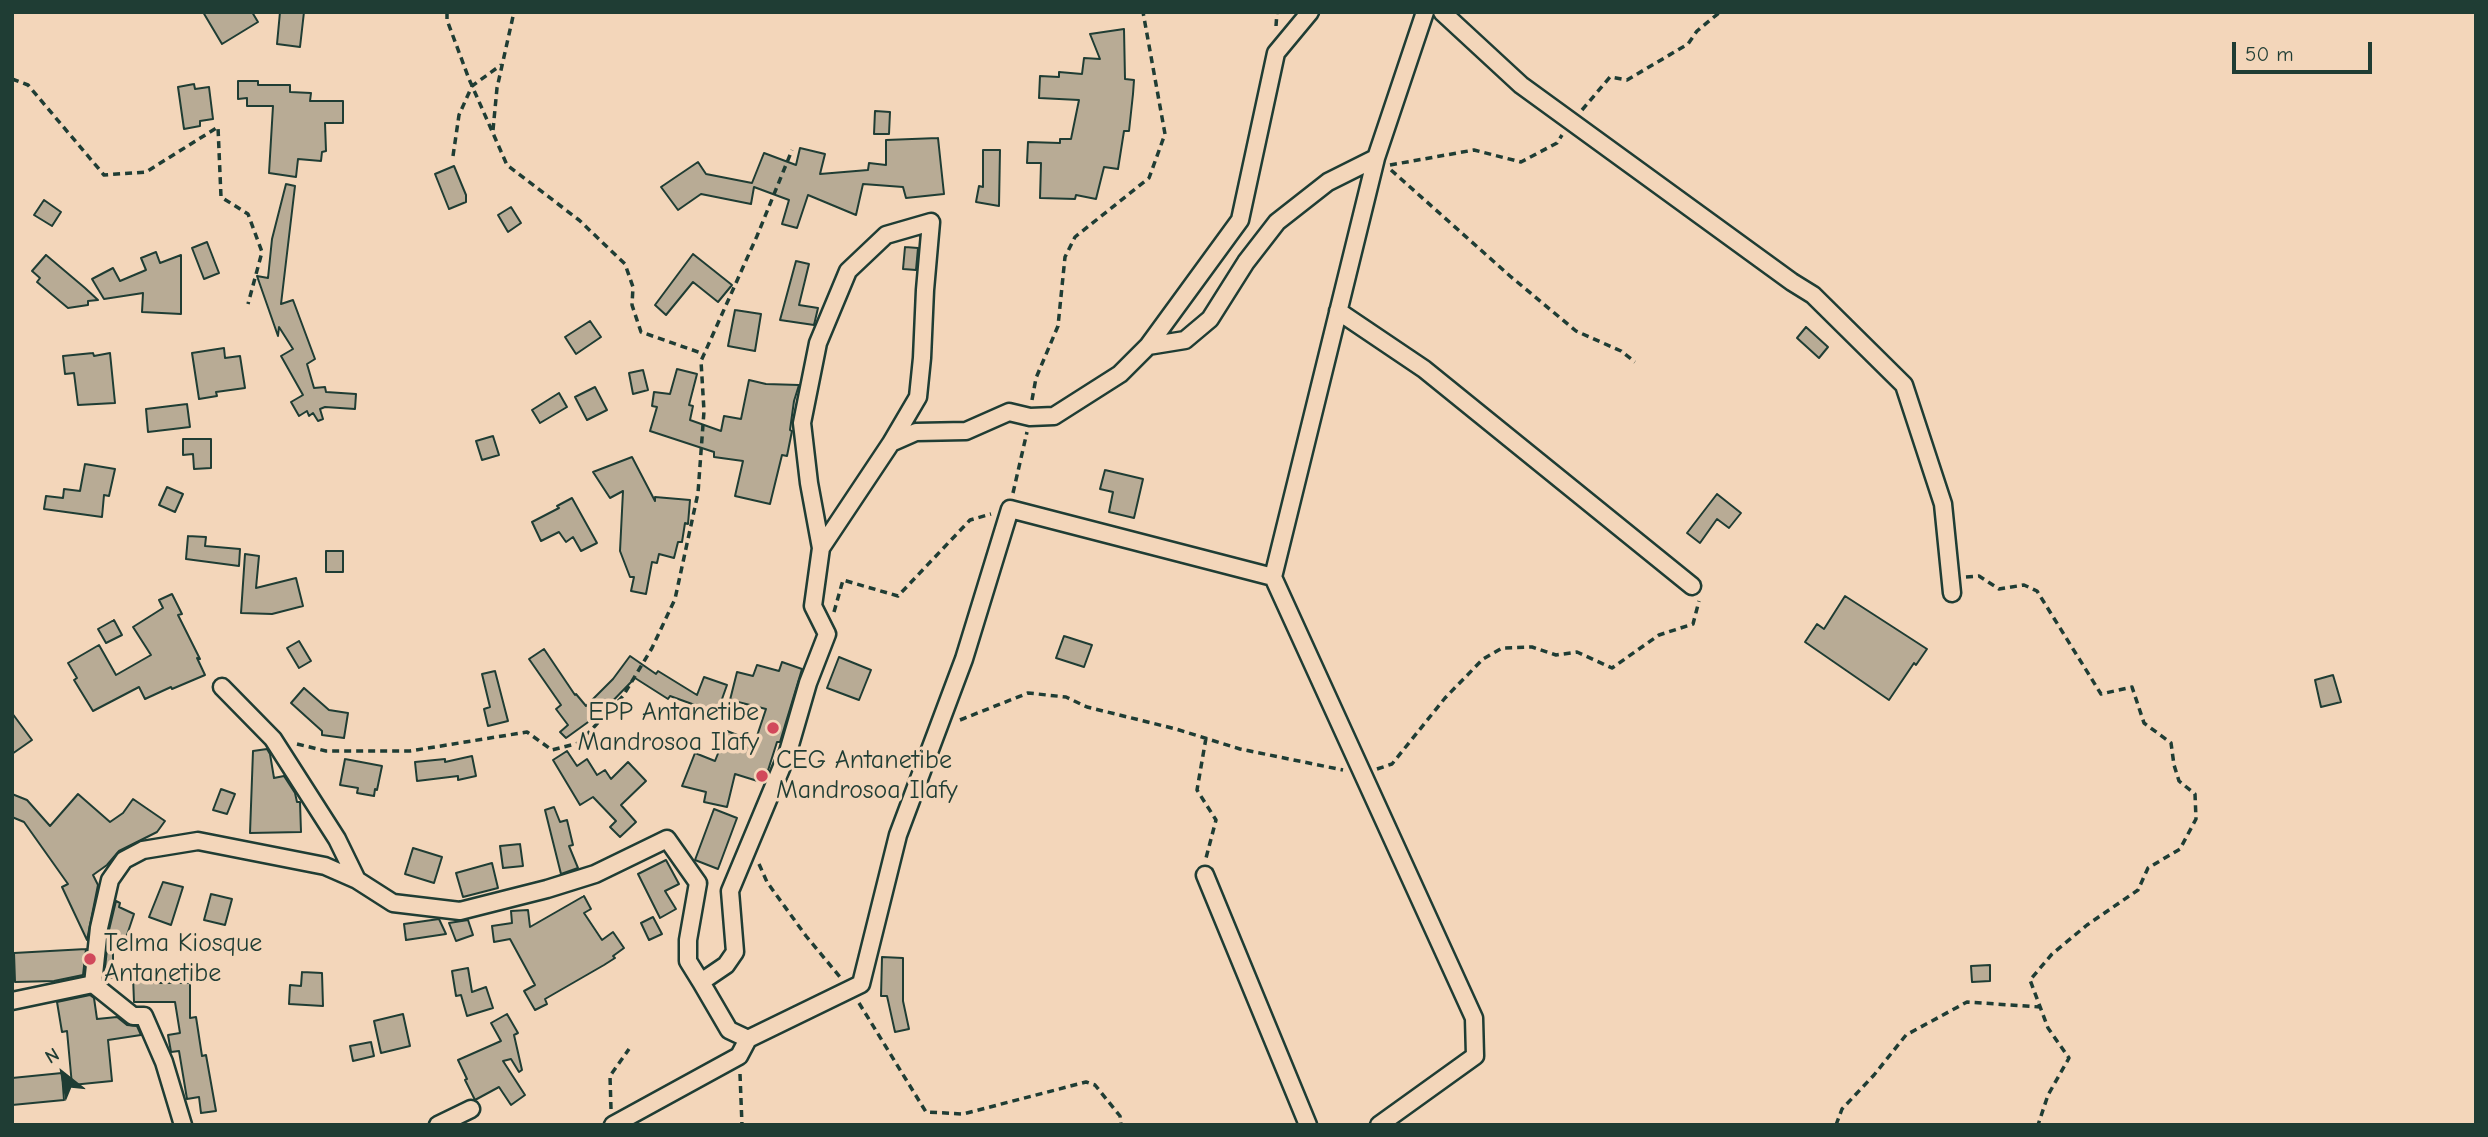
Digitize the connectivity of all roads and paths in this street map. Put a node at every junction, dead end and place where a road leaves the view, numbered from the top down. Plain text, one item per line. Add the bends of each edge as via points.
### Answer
1 (447, 12) edge
2 (514, 12) edge
3 (1143, 12) edge
4 (1310, 12) edge
5 (1425, 12) edge
6 (1442, 12) edge
7 (502, 64) junction
8 (12, 79) edge
9 (472, 86) junction
10 (493, 132) junction
11 (792, 150) dead end
12 (453, 156) dead end
13 (1381, 162) junction
14 (248, 304) dead end
15 (1338, 310) junction
16 (1148, 346) junction
17 (704, 354) junction
18 (1636, 362) dead end
19 (1030, 417) junction
20 (891, 443) junction
21 (1010, 509) junction
22 (821, 548) junction
23 (1273, 577) junction
24 (1951, 585) joint
25 (1692, 586) dead end
26 (827, 634) junction
27 (222, 687) dead end
28 (1206, 738) dead end
29 (273, 739) junction
30 (750, 843) junction
31 (1205, 875) joint
32 (357, 880) junction
33 (701, 982) junction
34 (93, 984) junction
35 (852, 991) junction
36 (12, 1001) edge
37 (2040, 1007) junction
38 (748, 1039) junction
39 (629, 1049) dead end
40 (739, 1056) junction
41 (471, 1109) dead end
42 (612, 1119) edge
43 (183, 1125) edge
44 (438, 1125) edge
45 (742, 1125) edge
46 (1121, 1125) edge
47 (1308, 1125) edge
48 (1379, 1125) edge
49 (1836, 1125) edge
50 (2038, 1125) edge

1 - 9 path
2 - 7 path
3 - 19 path via 1165,134 1149,178 1075,237 1065,257 1058,326 1036,378
4 - 16 street via 1276,53 1240,220
5 - 13 street
6 - 24 street via 1521,86 1813,295 1904,385 1943,504
7 - 9 path
7 - 10 path
8 - 14 path via 28,85 104,175 146,172 218,127 221,197 248,214 262,252
9 - 10 path
9 - 12 path via 459,115
10 - 17 path via 508,165 579,220 625,264 641,332
11 - 17 path
13 - 15 street
13 - 16 street via 1328,183 1277,222 1210,319 1185,340
13 - 18 path via 1576,331
15 - 23 street
15 - 25 street via 1424,369
16 - 19 street via 1120,374 1054,416
17 - 29 path via 698,493 675,599 623,696 579,743 552,750 527,732 410,751 326,751
19 - 20 street via 1009,412 966,431 916,432
19 - 21 path
20 - 22 street
20 - 22 street via 918,397 931,222 886,235 848,271 818,343 802,423
21 - 23 street
21 - 26 path via 970,520 898,596 843,580
21 - 35 street via 964,659 898,835 861,984
22 - 26 street via 813,606
23 - 48 street via 1474,1018 1475,1056
24 - 37 path via 1979,576 1999,589 2024,585 2036,591 2101,694 2132,687 2144,723 2171,743 2179,781 2195,794 2196,819 2180,849 2148,868 2138,890 2052,954 2031,980
26 - 30 street via 788,752
27 - 29 street
28 - 31 path via 1197,790 1216,820
29 - 32 street via 337,839
30 - 33 street via 730,891 735,952 726,965
30 - 35 path via 767,882
31 - 47 street
32 - 33 street via 393,903 460,911 595,874 667,839 698,883 688,961
32 - 34 street via 326,866 198,841 143,850 124,860 110,880
33 - 38 street via 729,1030
34 - 36 street
34 - 43 street via 133,1016 144,1016
35 - 38 street
35 - 46 path via 926,1112 963,1114 1086,1082 1095,1085 1120,1116
37 - 49 path via 1967,1002 1906,1035 1842,1109
37 - 50 path via 2069,1058 2048,1095
38 - 40 street
39 - 42 path via 610,1076
40 - 42 street
40 - 45 path
41 - 44 street

